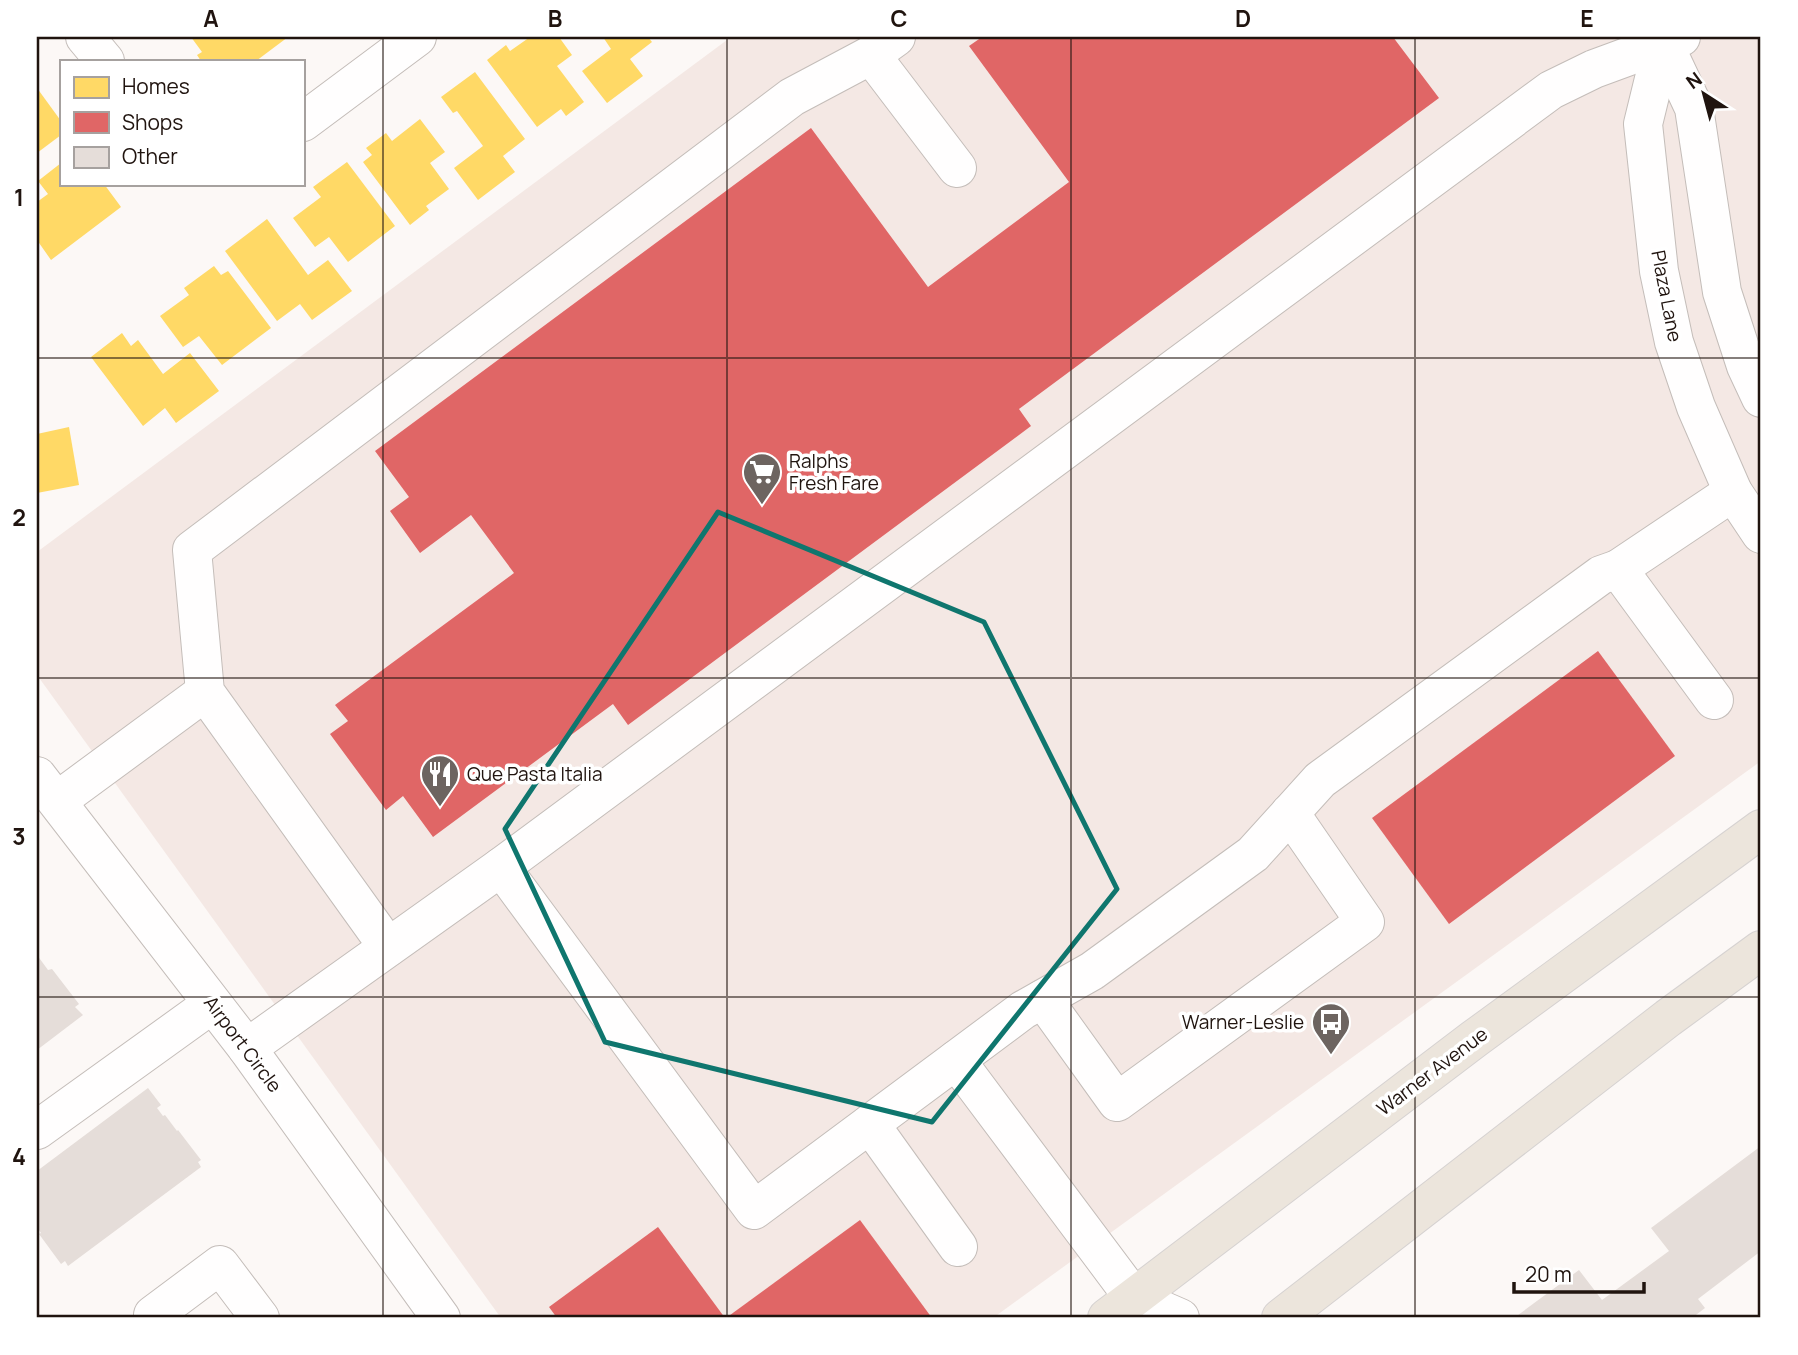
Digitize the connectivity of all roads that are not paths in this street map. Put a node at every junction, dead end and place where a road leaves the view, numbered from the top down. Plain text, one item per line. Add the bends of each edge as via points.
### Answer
1 (85, 37) edge
2 (416, 37) edge
3 (1668, 39) edge
4 (883, 46) edge
5 (104, 60) edge
6 (304, 121) edge
7 (957, 168) dead end
8 (1761, 398) edge
9 (1733, 492) junction
10 (1761, 534) edge
11 (1618, 569) junction
12 (205, 692) junction
13 (1714, 700) dead end
14 (47, 789) edge
15 (1290, 813) junction
16 (1761, 829) edge
17 (501, 867) junction
18 (388, 947) junction
19 (1761, 950) edge
20 (1044, 999) junction
21 (212, 1004) junction
22 (247, 1048) junction
23 (956, 1060) junction
24 (870, 1124) junction
25 (37, 1130) edge
26 (958, 1247) dead end
27 (1121, 1308) edge
28 (155, 1318) edge
29 (260, 1318) edge
30 (440, 1318) edge
31 (1180, 1318) edge
32 (1281, 1318) edge

1 - 5 street
2 - 6 street
3 - 8 street via 1694,108 1722,292
3 - 9 street, Plaza Lane via 1643,124 1659,271 1674,341 1696,407
3 - 17 street via 1551,90
4 - 7 street
4 - 12 street via 792,97 192,550
9 - 10 street, Plaza Lane
9 - 11 street
11 - 13 street
11 - 15 street via 1601,575 1320,780
12 - 14 street
12 - 18 street
14 - 21 street, Airport Circle
15 - 20 street via 1253,854 1092,971
15 - 20 street via 1365,922 1117,1102
16 - 27 main road, Warner Avenue via 1474,1039
17 - 18 street
17 - 24 street via 754,1210
18 - 22 street
19 - 32 main road
20 - 23 street
21 - 22 street, Airport Circle
21 - 25 street
22 - 30 street, Airport Circle
23 - 24 street
23 - 27 street
24 - 26 street
27 - 31 street
28 - 29 street via 153,1315 220,1265

